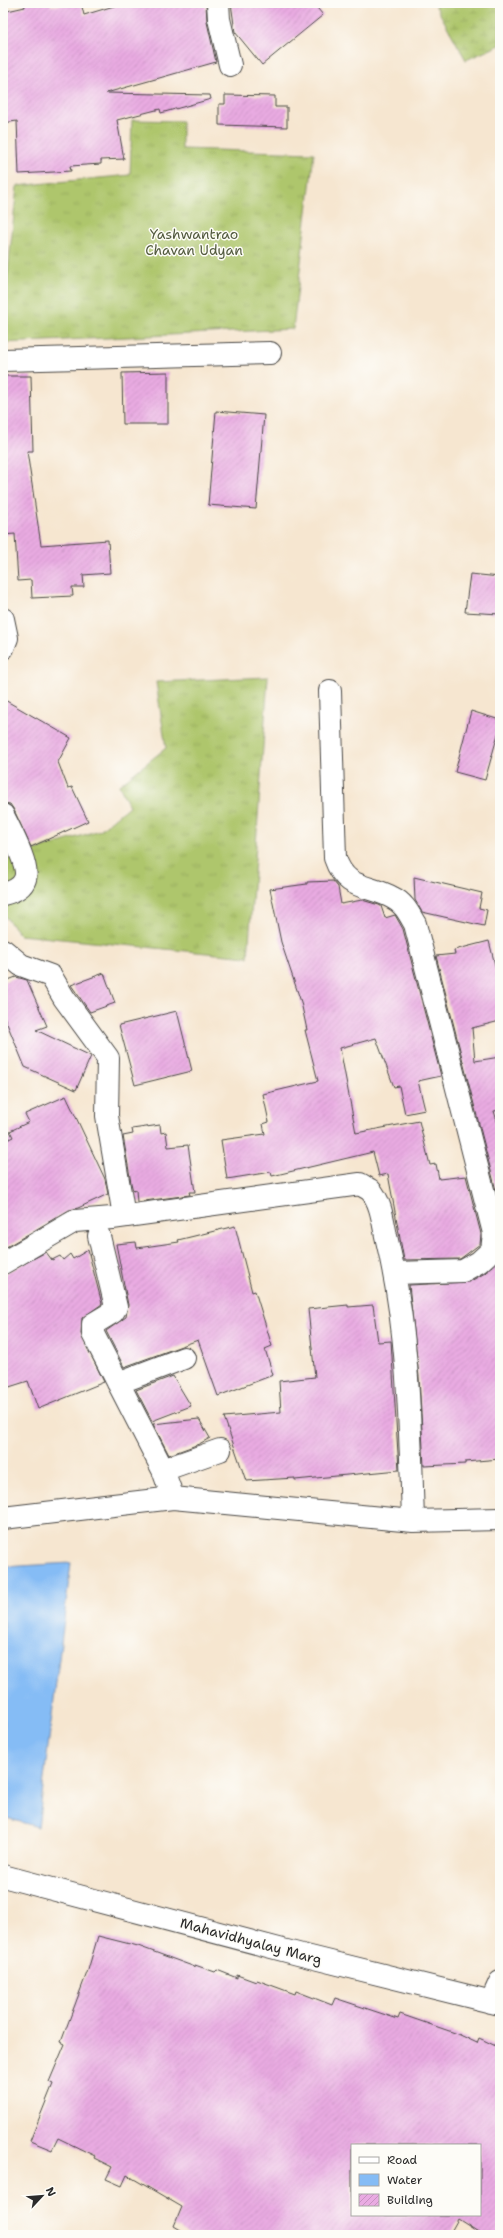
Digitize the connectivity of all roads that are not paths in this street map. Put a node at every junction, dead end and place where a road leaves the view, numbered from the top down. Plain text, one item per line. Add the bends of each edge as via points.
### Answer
1 (218, 3) edge
2 (230, 64) dead end
3 (270, 353) dead end
4 (3, 360) edge
5 (3, 619) edge
6 (3, 648) edge
7 (330, 691) dead end
8 (3, 815) edge
9 (3, 894) edge
10 (3, 950) edge
11 (124, 1216) junction
12 (99, 1236) dead end
13 (3, 1263) edge
14 (395, 1273) junction
15 (184, 1358) dead end
16 (118, 1383) junction
17 (220, 1450) dead end
18 (163, 1470) junction
19 (173, 1498) junction
20 (3, 1518) edge
21 (500, 1519) edge
22 (413, 1521) junction
23 (3, 1876) edge
24 (500, 1982) edge
25 (496, 2003) edge

1 - 2 street via 219,19
3 - 4 street
5 - 6 street via 7,638
7 - 14 street via 335,858 339,871 348,881 394,898 406,909 414,924 494,1233 492,1250 479,1262 463,1271
8 - 9 street via 24,864 26,878 22,886
10 - 11 street via 21,965 51,976 108,1058 107,1116
11 - 13 street via 75,1221
11 - 14 street via 360,1184 371,1191 379,1208
12 - 16 street via 116,1307 113,1312 92,1324 93,1334
14 - 22 street via 410,1390
15 - 16 street
16 - 18 street
17 - 18 street
18 - 19 street
19 - 20 street
19 - 22 street
21 - 22 street
23 - 25 street, Mahavidhyalay Marg
24 - 25 street

